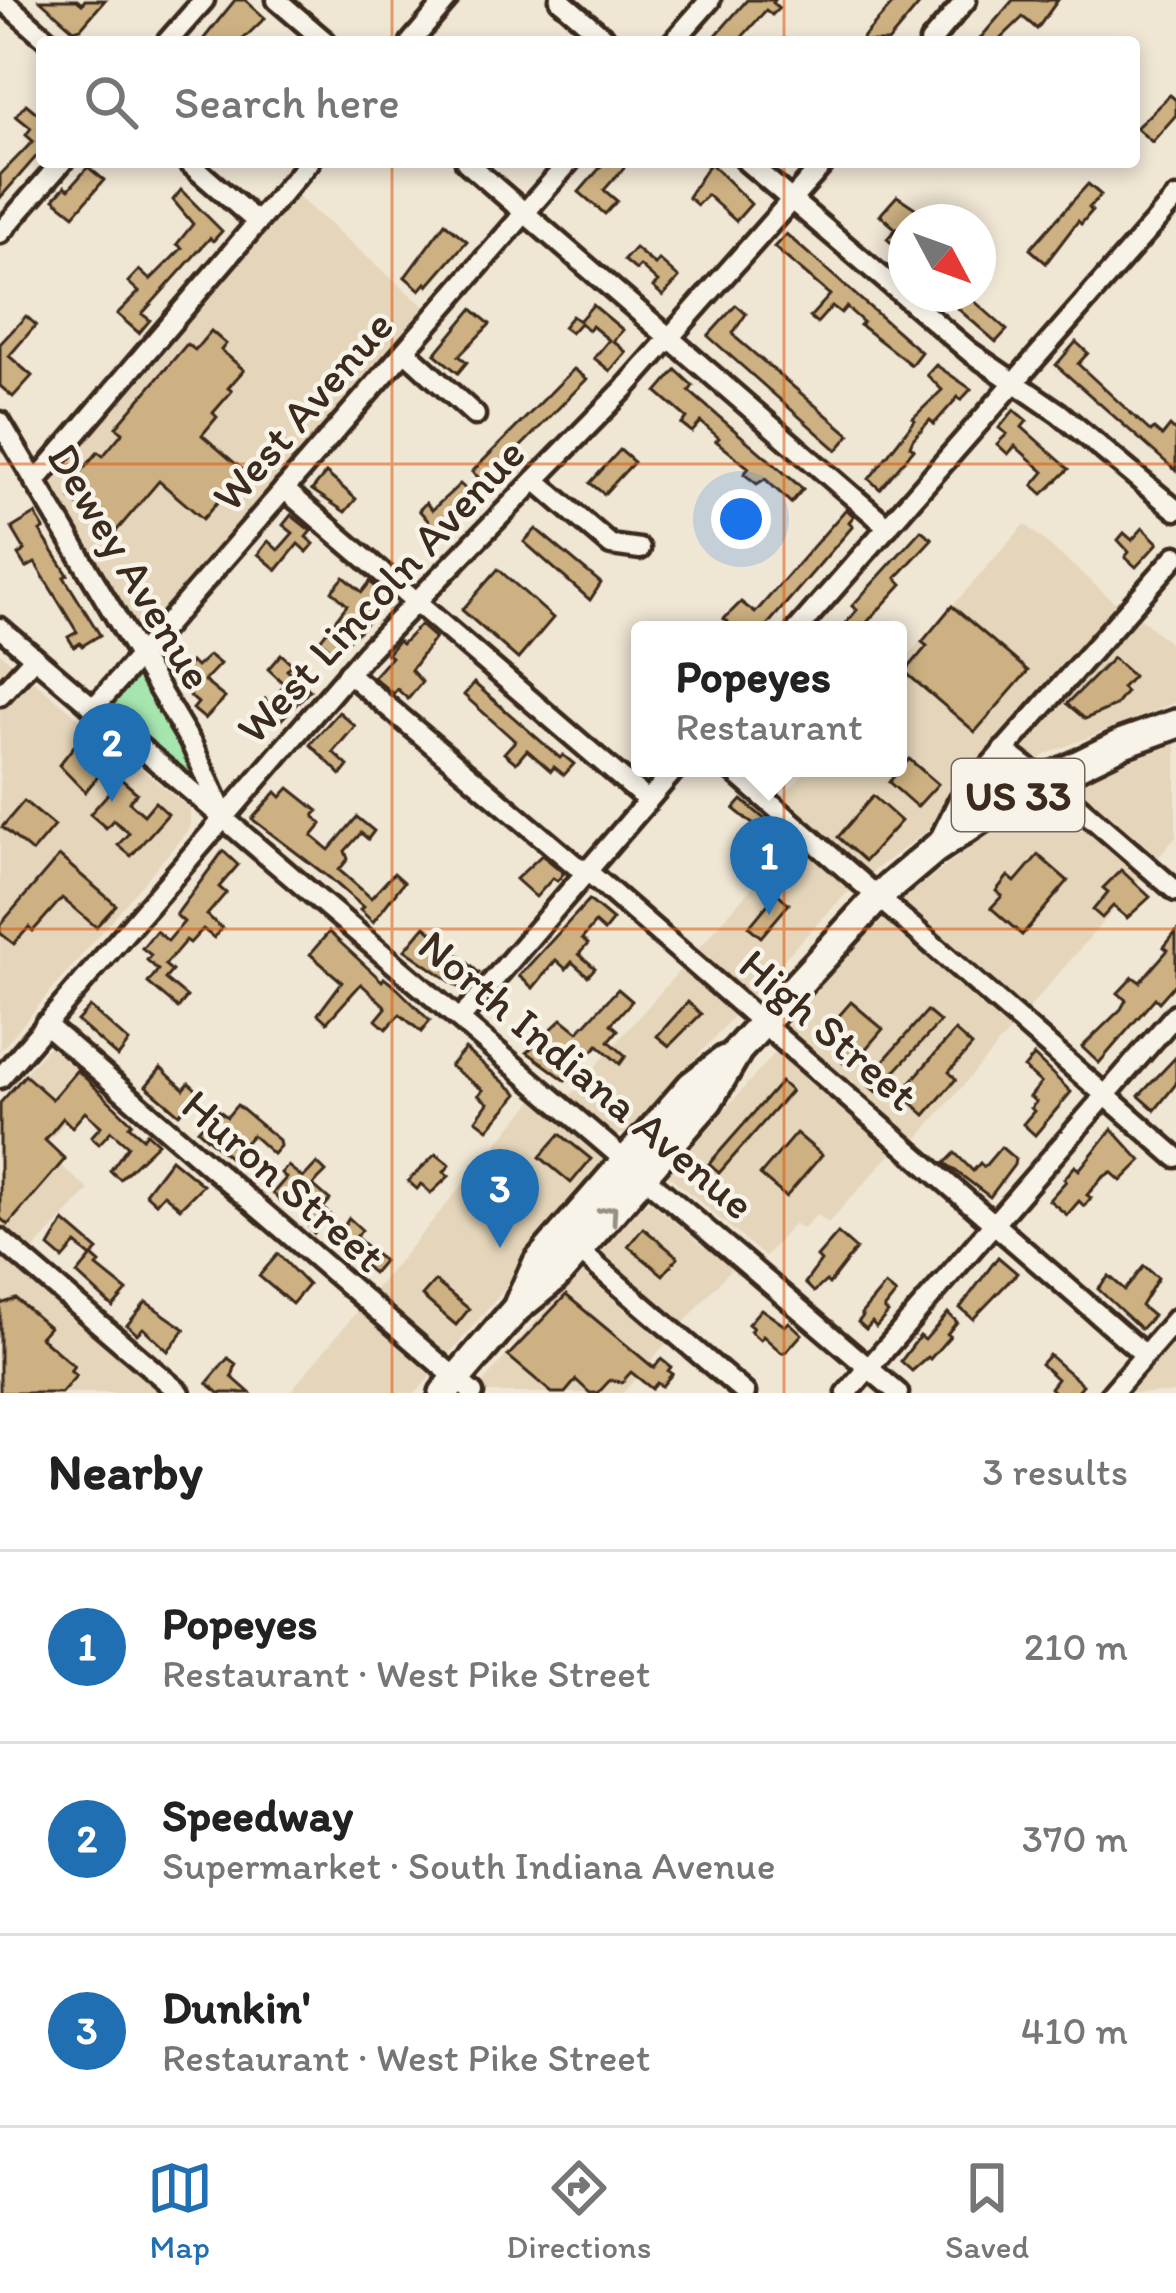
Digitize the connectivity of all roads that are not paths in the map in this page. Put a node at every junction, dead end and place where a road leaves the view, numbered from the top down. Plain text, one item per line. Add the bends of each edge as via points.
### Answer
1 (2, 0) edge
2 (204, 0) edge
3 (277, 0) edge
4 (447, 0) edge
5 (560, 0) edge
6 (710, 0) edge
7 (967, 0) edge
8 (43, 36) edge
9 (172, 36) edge
10 (319, 36) edge
11 (416, 36) edge
12 (602, 36) edge
13 (679, 36) edge
14 (935, 36) edge
15 (57, 168) edge
16 (195, 168) edge
17 (304, 168) edge
18 (473, 168) edge
19 (564, 168) edge
20 (754, 168) edge
21 (820, 168) edge
22 (1176, 198) edge
23 (791, 200) junction
24 (524, 213) junction
25 (257, 222) junction
26 (0, 233) edge
27 (670, 338) junction
28 (405, 351) junction
29 (1015, 383) junction
30 (475, 415) dead end
31 (0, 422) edge
32 (535, 480) junction
33 (35, 482) junction
34 (284, 489) junction
35 (1176, 511) edge
36 (888, 527) junction
37 (640, 549) dead end
38 (1176, 556) edge
39 (414, 601) junction
40 (805, 621) edge
41 (0, 628) edge
42 (138, 656) junction
43 (34, 658) junction
44 (348, 673) junction
45 (0, 695) edge
46 (93, 709) junction
47 (1176, 724) edge
48 (1003, 750) junction
49 (668, 777) edge
50 (740, 777) edge
51 (1045, 781) junction
52 (647, 800) junction
53 (224, 816) junction
54 (935, 849) junction
55 (586, 870) junction
56 (1176, 891) edge
57 (878, 897) junction
58 (1176, 1014) edge
59 (460, 1019) junction
60 (761, 1023) junction
61 (46, 1024) junction
62 (0, 1078) edge
63 (1106, 1095) junction
64 (1176, 1156) edge
65 (634, 1168) junction
66 (993, 1224) junction
67 (0, 1239) edge
68 (578, 1250) junction
69 (517, 1308) junction
70 (1176, 1319) edge
71 (1145, 1355) junction
72 (869, 1368) junction
73 (458, 1388) edge
74 (180, 1393) edge
75 (745, 1393) edge
76 (847, 1393) edge
77 (898, 1393) edge
78 (1112, 1393) edge

1 - 8 street
2 - 9 street
3 - 10 street
4 - 11 street
5 - 12 street
6 - 13 street
7 - 14 street
15 - 26 street
16 - 25 street
17 - 25 street
18 - 24 street
19 - 24 street, West Avenue
20 - 23 street
21 - 23 street, West Lincoln Avenue
22 - 29 street
23 - 27 street, West Lincoln Avenue
23 - 29 street
24 - 27 street
24 - 28 street, West Avenue
25 - 33 street
27 - 32 street, West Lincoln Avenue
27 - 36 street
28 - 30 street
28 - 34 street, West Avenue
29 - 35 street
29 - 36 street
31 - 33 street, Dewey Avenue
32 - 37 street via 611,545
32 - 39 street, West Lincoln Avenue
33 - 42 street, Dewey Avenue
34 - 39 street
34 - 42 street, West Avenue
36 - 40 street
38 - 48 street
39 - 44 street, West Lincoln Avenue
39 - 52 street
41 - 43 street, North Indiana Avenue
42 - 46 street, West Avenue
42 - 53 street, Dewey Avenue
43 - 45 street
43 - 46 street, North Indiana Avenue
44 - 53 street, West Lincoln Avenue
44 - 55 street, High Street
46 - 53 street, North Indiana Avenue
47 - 51 highway, US 33
48 - 51 street
48 - 54 street via 958,802
49 - 52 street
50 - 57 street
51 - 54 highway, US 33
51 - 56 street
52 - 55 street
53 - 59 street, North Indiana Avenue
53 - 61 street, West Lincoln Avenue
54 - 57 highway, US 33
55 - 59 street
55 - 60 street, High Street
57 - 60 highway, US 33
57 - 63 street
58 - 63 street
59 - 65 street, North Indiana Avenue
60 - 65 highway, US 33 via 708,1101
60 - 66 street, High Street
61 - 62 street, West Lincoln Avenue
61 - 73 street, Huron Street
63 - 64 street
63 - 66 street
68 -> 65 highway, US 33
65 - 69 highway via 538,1262
65 - 72 street, North Indiana Avenue
66 - 71 street, High Street
66 - 72 street
67 - 74 street
68 - 69 highway, US 33
68 - 75 street
69 - 73 highway, US 33
70 - 71 street
71 - 78 street
72 - 76 street
72 - 77 street, North Indiana Avenue

